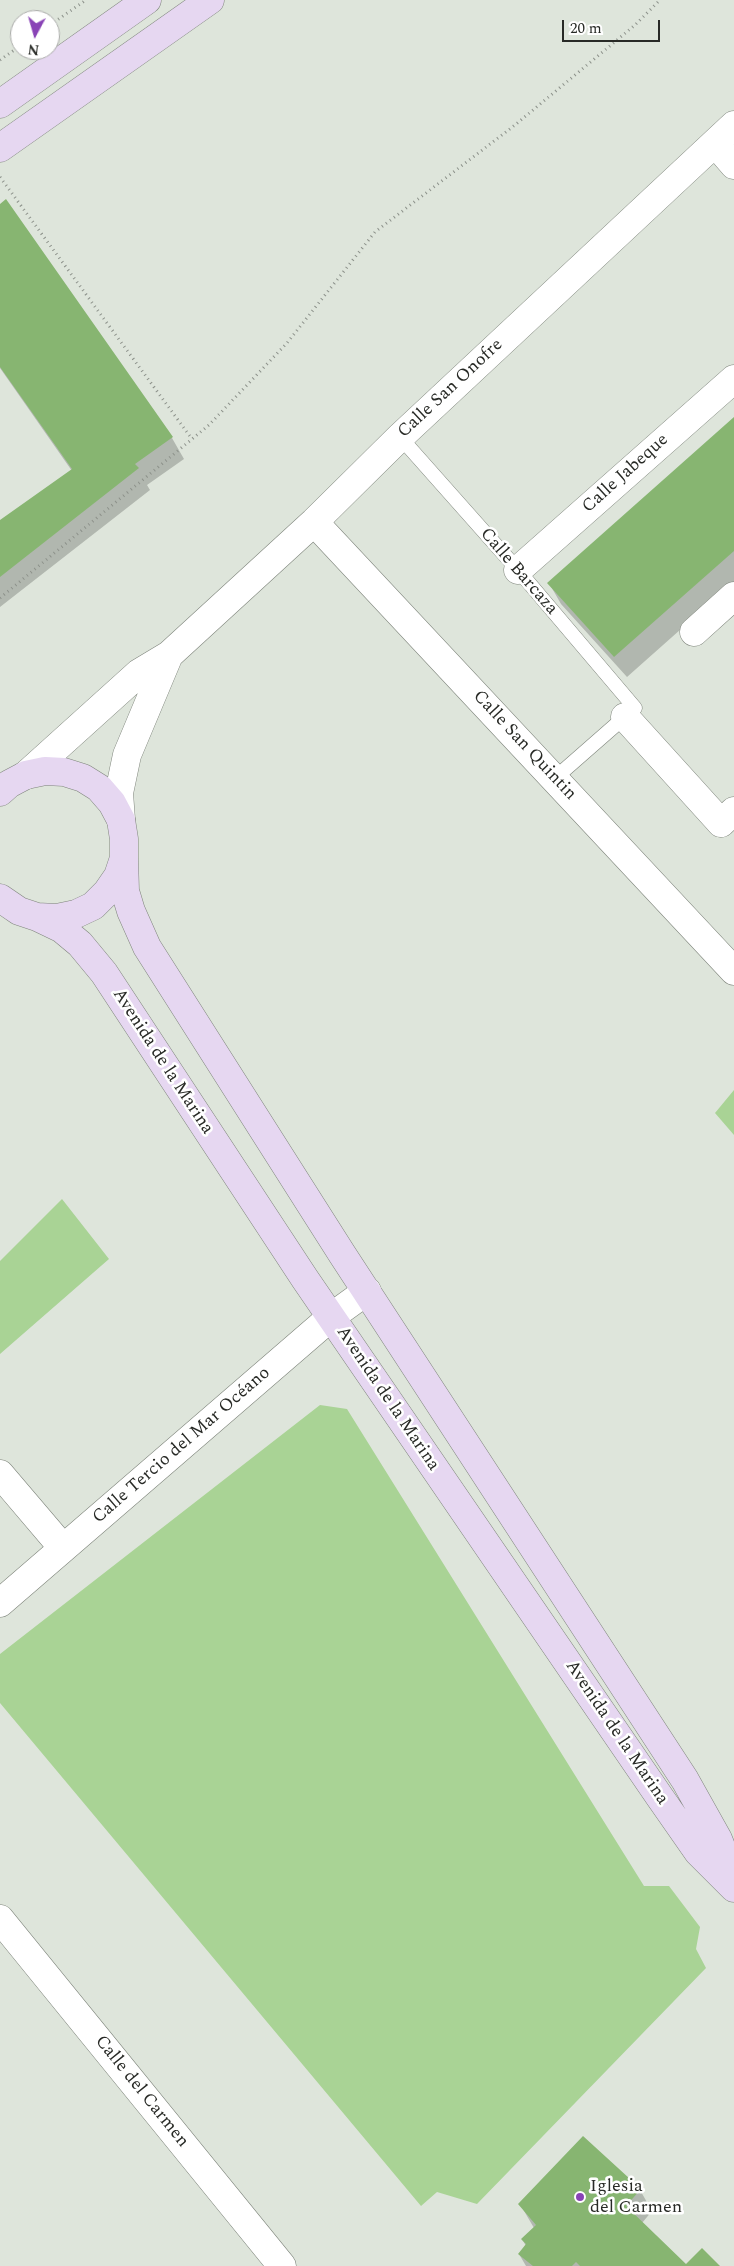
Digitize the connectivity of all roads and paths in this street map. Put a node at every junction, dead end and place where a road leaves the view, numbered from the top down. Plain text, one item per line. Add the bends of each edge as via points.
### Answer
1 (86, 0) edge
2 (147, 0) edge
3 (210, 0) edge
4 (660, 0) edge
5 (60, 18) edge
6 (0, 104) edge
7 (734, 125) edge
8 (715, 143) junction
9 (0, 148) edge
10 (734, 165) edge
11 (0, 177) edge
12 (734, 379) edge
13 (400, 437) junction
14 (192, 439) junction
15 (314, 522) junction
16 (518, 570) junction
17 (734, 596) edge
18 (0, 598) edge
19 (694, 632) dead end
20 (169, 655) junction
21 (630, 712) junction
22 (554, 779) junction
23 (9, 781) edge
24 (734, 811) edge
25 (121, 820) junction
26 (124, 858) junction
27 (1, 900) edge
28 (37, 917) junction
29 (734, 971) edge
30 (367, 1291) junction
31 (331, 1317) junction
32 (0, 1474) edge
33 (64, 1548) junction
34 (0, 1603) edge
35 (734, 1880) edge
36 (734, 1888) edge
37 (0, 1919) edge
38 (269, 2262) edge

1 - 5 path
2 - 6 street
3 - 9 street
4 - 14 path via 635,25 514,125 375,232 287,343
7 - 8 street, Calle San Onofre
8 - 10 street
8 - 13 street, Calle San Onofre
11 - 14 path
12 - 16 street, Calle Jabeque
13 - 15 street, Calle San Onofre
13 - 16 lane, Calle Barcaza
14 - 18 path
15 - 20 street, Calle San Onofre
15 - 22 street, Calle San Quintin
16 - 21 lane, Calle Barcaza
17 - 19 street
20 - 23 street via 139,673
20 - 25 street via 127,754 119,793
21 - 22 lane
21 - 24 street, Calle Barcaza via 721,823
22 - 29 street, Calle San Quintin
23 - 25 street via 45,771 83,778 99,788
25 - 26 street, Avenida de la Marina
26 - 28 street via 118,876 93,906 57,918
26 - 30 street, Avenida de la Marina via 125,891 130,911 147,946
27 - 28 street, Avenida de la Marina
28 - 31 street, Avenida de la Marina via 80,944 104,973
30 - 31 street, Calle Tercio del Mar Océano
30 - 35 street, Avenida de la Marina via 684,1780 718,1838
31 - 33 street, Calle Tercio del Mar Océano
31 - 36 street, Avenida de la Marina via 698,1852
32 - 33 street
33 - 34 street, Calle Tercio del Mar Océano
37 - 38 street, Calle del Carmen

